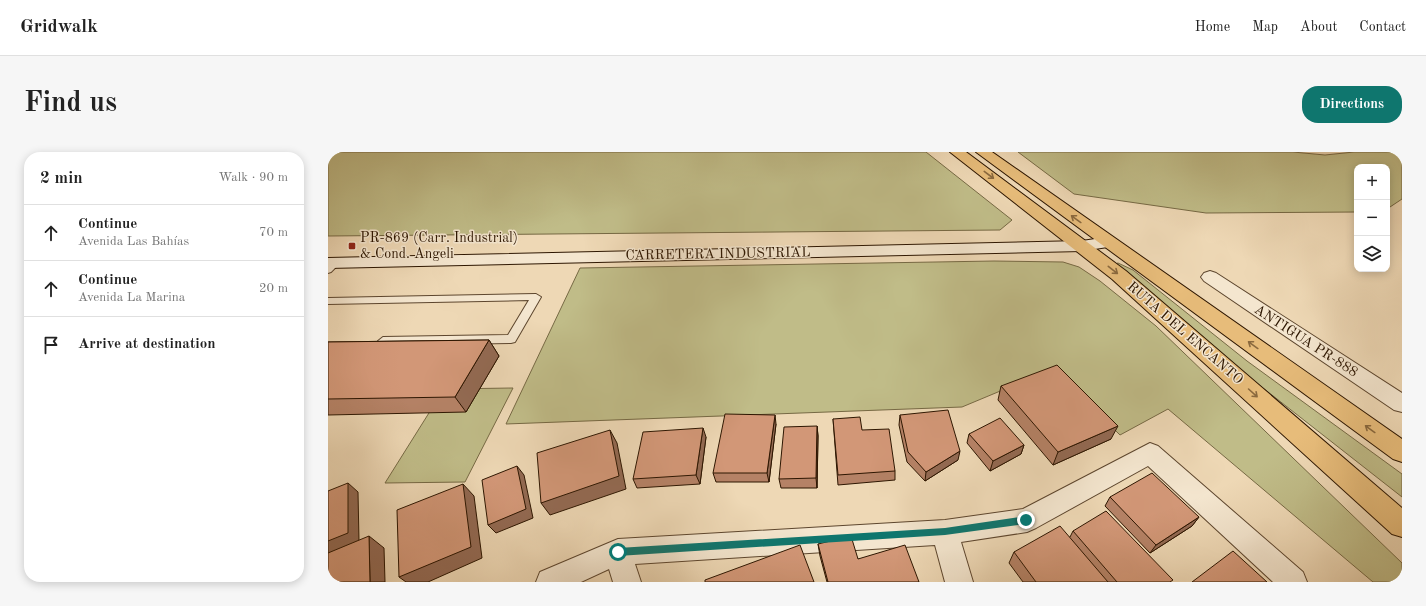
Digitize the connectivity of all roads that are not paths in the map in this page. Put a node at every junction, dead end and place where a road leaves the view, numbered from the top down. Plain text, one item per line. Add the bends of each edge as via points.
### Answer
1 (957, 152) edge
2 (983, 152) edge
3 (1108, 242) junction
4 (1082, 246) junction
5 (330, 265) edge
6 (1210, 278) dead end
7 (328, 301) edge
8 (376, 342) edge
9 (1402, 404) edge
10 (1297, 433) junction
11 (1402, 452) edge
12 (1402, 505) edge
13 (1402, 525) edge
14 (945, 532) junction
15 (618, 552) junction
16 (550, 582) edge
17 (627, 582) edge
18 (959, 582) edge
19 (1293, 582) edge

1 -> 4 main road, RUTA DEL ENCANTO
3 -> 2 main road, RUTA DEL ENCANTO
3 - 4 street, CARRETERA INDUSTRIAL
11 -> 3 main road, RUTA DEL ENCANTO
4 - 5 street, CARRETERA INDUSTRIAL
4 -> 10 main road, RUTA DEL ENCANTO via 1181,328
6 - 9 street, ANTIGUA PR-888
7 - 8 lane via 536,297 511,339
10 - 12 main road
10 - 13 main road, RUTA DEL ENCANTO
14 - 15 street
14 - 18 street
14 - 19 street via 1026,520 1150,453
15 - 16 street
15 - 17 street

